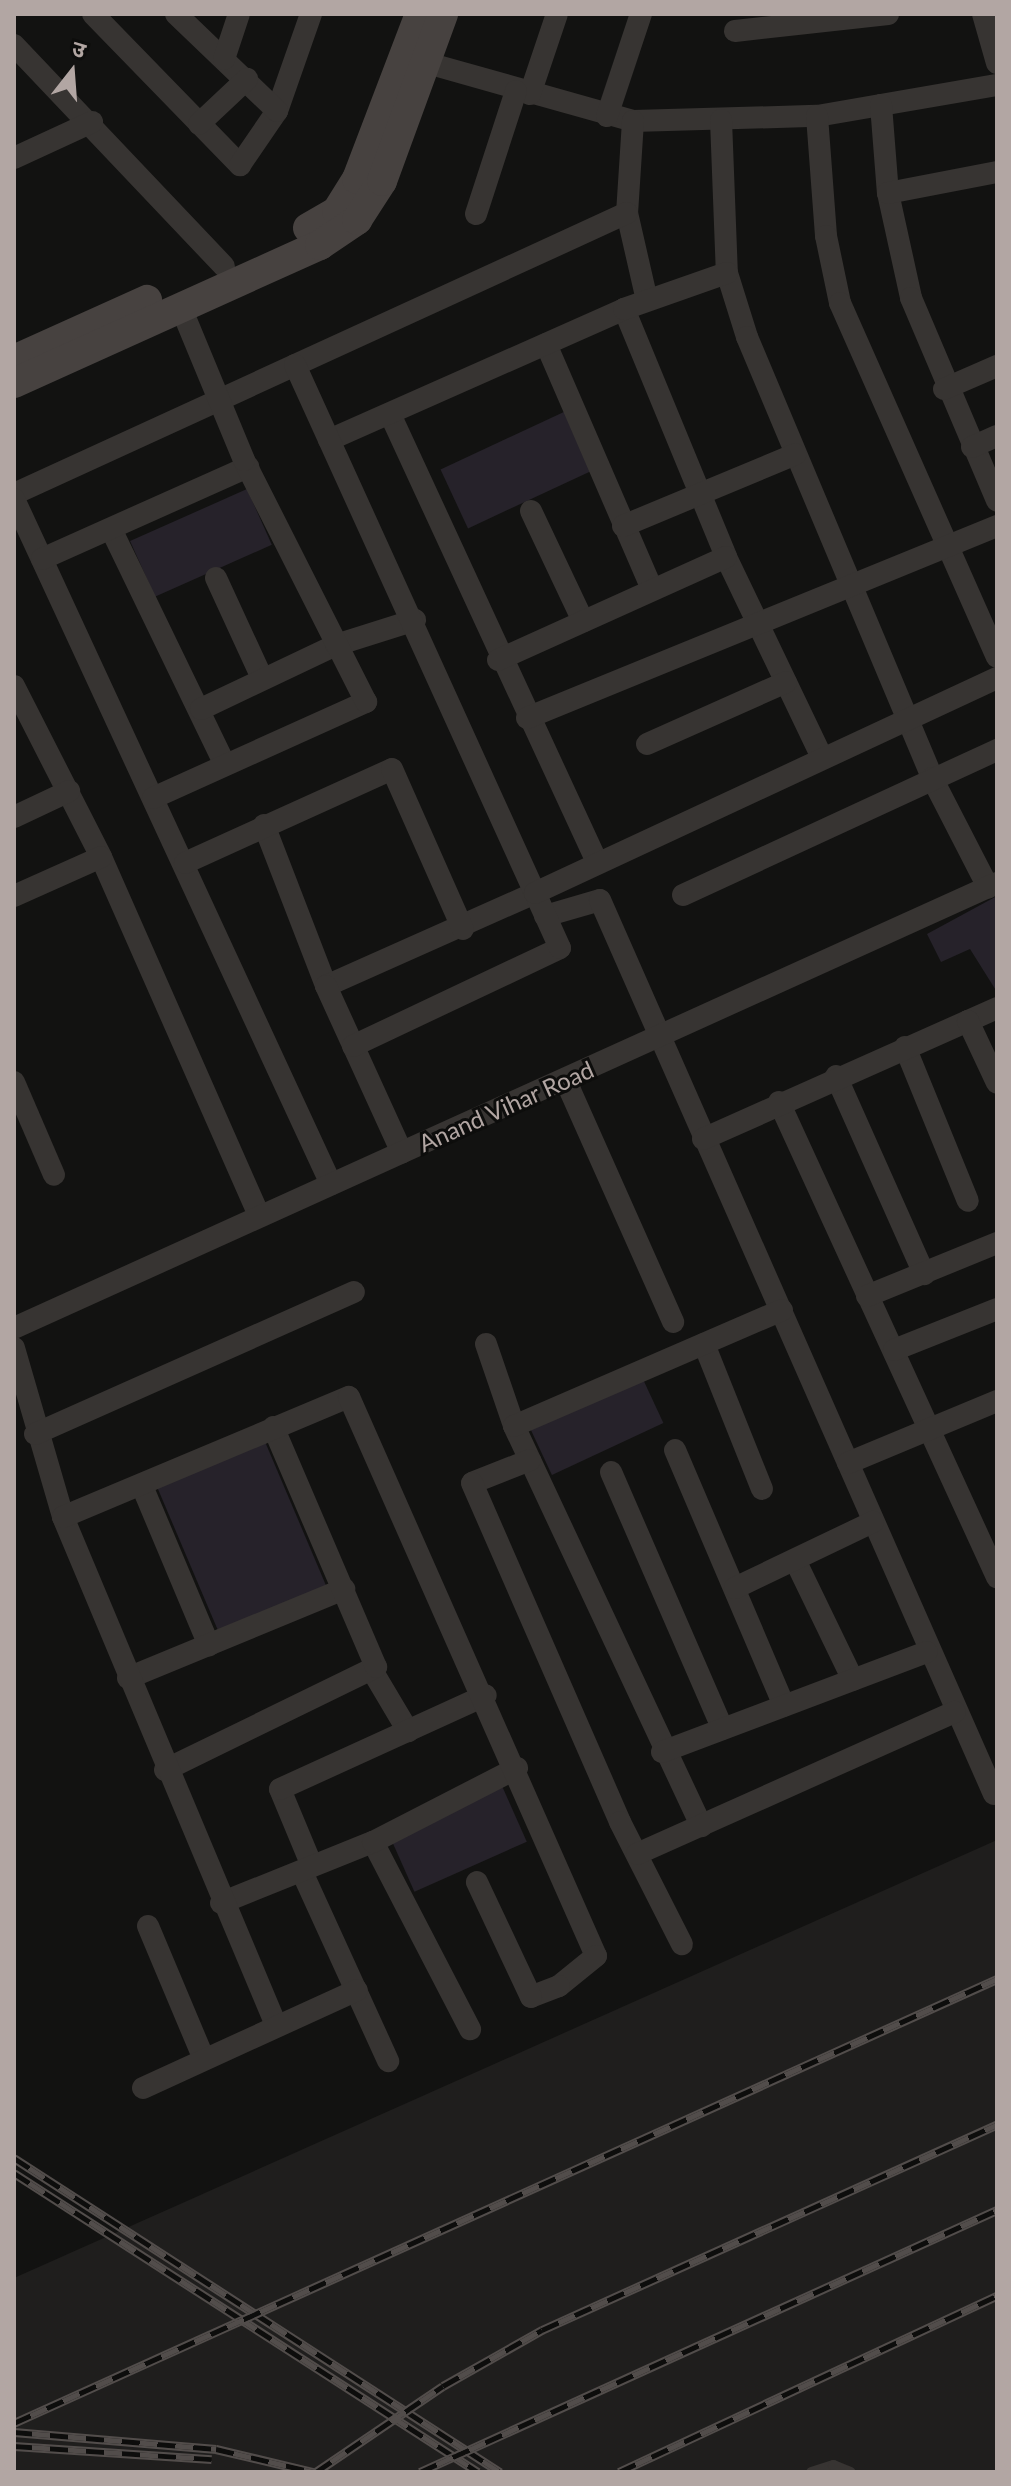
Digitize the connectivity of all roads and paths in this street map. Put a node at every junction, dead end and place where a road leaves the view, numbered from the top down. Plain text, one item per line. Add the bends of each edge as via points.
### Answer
1 (93, 14) edge
2 (176, 14) edge
3 (239, 14) edge
4 (311, 14) edge
5 (420, 14) edge
6 (443, 14) edge
7 (557, 14) edge
8 (641, 14) edge
9 (888, 14) edge
10 (983, 14) edge
11 (735, 31) dead end
12 (14, 45) edge
13 (224, 59) junction
14 (415, 59) junction
15 (997, 63) edge
16 (247, 79) junction
17 (997, 85) edge
18 (523, 92) junction
19 (881, 105) junction
20 (277, 111) junction
21 (607, 116) junction
22 (817, 116) junction
23 (721, 120) junction
24 (633, 121) junction
25 (92, 122) junction
26 (199, 124) junction
27 (14, 158) edge
28 (997, 172) edge
29 (888, 193) junction
30 (627, 213) junction
31 (476, 214) dead end
32 (224, 266) junction
33 (727, 273) junction
34 (647, 300) junction
35 (181, 308) junction
36 (624, 309) junction
37 (546, 344) junction
38 (14, 360) edge
39 (295, 365) junction
40 (997, 366) edge
41 (14, 383) edge
42 (944, 389) junction
43 (217, 398) junction
44 (390, 414) junction
45 (997, 436) edge
46 (329, 440) junction
47 (972, 447) junction
48 (796, 454) junction
49 (248, 467) junction
50 (700, 494) junction
51 (14, 496) edge
52 (997, 501) edge
53 (531, 511) dead end
54 (623, 526) junction
55 (997, 526) edge
56 (111, 529) junction
57 (946, 545) junction
58 (726, 557) junction
59 (42, 559) junction
60 (216, 578) dead end
61 (852, 580) junction
62 (652, 589) junction
63 (415, 620) junction
64 (583, 621) junction
65 (759, 622) junction
66 (336, 645) junction
67 (997, 657) edge
68 (498, 660) junction
69 (262, 678) junction
70 (997, 678) edge
71 (786, 682) junction
72 (14, 686) edge
73 (201, 709) junction
74 (909, 717) junction
75 (527, 718) junction
76 (24, 738) edge
77 (647, 744) dead end
78 (997, 750) edge
79 (821, 755) junction
80 (225, 765) junction
81 (932, 778) junction
82 (69, 791) junction
83 (153, 798) junction
84 (14, 817) edge
85 (264, 825) junction
86 (101, 857) junction
87 (185, 863) junction
88 (597, 863) junction
89 (993, 885) edge
90 (535, 893) junction
91 (683, 895) dead end
92 (14, 896) edge
93 (545, 916) junction
94 (463, 929) junction
95 (326, 986) junction
96 (997, 1008) edge
97 (968, 1021) junction
98 (659, 1039) junction
99 (353, 1046) junction
100 (905, 1047) junction
101 (836, 1076) junction
102 (565, 1079) junction
103 (14, 1082) edge
104 (997, 1083) edge
105 (779, 1102) junction
106 (703, 1139) junction
107 (402, 1153) junction
108 (54, 1175) dead end
109 (331, 1184) junction
110 (968, 1201) dead end
111 (259, 1215) junction
112 (997, 1243) edge
113 (924, 1274) junction
114 (354, 1292) dead end
115 (867, 1296) junction
116 (997, 1309) edge
117 (782, 1310) junction
118 (673, 1322) dead end
119 (14, 1328) edge
120 (486, 1344) dead end
121 (704, 1344) junction
122 (14, 1348) edge
123 (894, 1350) junction
124 (995, 1408) edge
125 (514, 1426) junction
126 (273, 1427) junction
127 (927, 1430) junction
128 (35, 1434) junction
129 (675, 1450) dead end
130 (530, 1460) junction
131 (848, 1463) junction
132 (611, 1472) dead end
133 (142, 1486) junction
134 (762, 1489) dead end
135 (63, 1517) junction
136 (873, 1522) junction
137 (795, 1560) junction
138 (997, 1577) edge
139 (735, 1588) junction
140 (344, 1589) junction
141 (209, 1645) junction
142 (927, 1652) junction
143 (373, 1672) junction
144 (128, 1678) junction
145 (853, 1680) junction
146 (486, 1695) junction
147 (784, 1706) junction
148 (955, 1712) junction
149 (723, 1729) junction
150 (408, 1731) junction
151 (662, 1752) junction
152 (517, 1768) junction
153 (165, 1770) junction
154 (994, 1794) dead end
155 (701, 1826) junction
156 (373, 1842) junction
157 (637, 1854) junction
158 (307, 1869) junction
159 (477, 1882) dead end
160 (221, 1903) junction
161 (148, 1926) dead end
162 (682, 1944) dead end
163 (357, 1990) junction
164 (276, 2025) junction
165 (470, 2029) dead end
166 (204, 2059) junction
167 (388, 2061) dead end
168 (143, 2088) dead end
169 (811, 2472) edge
170 (850, 2472) edge

1 - 26 street
2 - 13 street
3 - 13 street
4 - 20 street
5 - 14 main road
6 - 14 main road
7 - 18 street
8 - 21 street
9 - 11 street
10 - 15 street
12 - 25 street
13 - 16 street
14 - 18 street
14 - 32 main road via 337,211
14 - 35 main road via 382,181 357,220 320,245
16 - 20 street
16 - 26 street
17 - 19 street
18 - 21 street
18 - 31 street
19 - 22 street
19 - 29 street
20 - 26 street via 240,165
21 - 24 street
22 - 23 street
22 - 57 street via 826,236 840,303
23 - 24 street
23 - 33 street
24 - 30 street
25 - 27 street
25 - 32 street
28 - 29 street
29 - 42 street via 911,298
30 - 34 street
30 - 39 street
32 - 38 main road
33 - 34 street
33 - 48 street
34 - 36 street
35 - 41 main road
35 - 43 street
36 - 37 street
36 - 50 street
37 - 44 street
37 - 54 street
39 - 43 street
39 - 46 street
40 - 42 street
42 - 47 street
43 - 49 street
43 - 51 street
44 - 46 street
44 - 68 street
45 - 47 street
46 - 63 street
47 - 52 street
48 - 50 street
48 - 61 street
49 - 56 street
49 - 66 street
50 - 54 street
50 - 58 street
51 - 59 street
53 - 64 street
54 - 62 street
55 - 57 street
56 - 59 street
56 - 73 street
57 - 61 street
57 - 67 street
58 - 62 street
58 - 65 street
59 - 83 street
60 - 69 street
61 - 65 street
61 - 74 street
62 - 64 street
63 - 66 street
63 - 90 street
64 - 68 street
65 - 71 street
65 - 75 street
66 - 69 street
66 - 80 street via 366,702
68 - 75 street
69 - 73 street
70 - 74 street
71 - 77 street
71 - 79 street
72 - 76 street
73 - 80 street
74 - 79 street
74 - 81 street
75 - 88 street
76 - 82 street
78 - 81 street
79 - 88 street
80 - 83 street
81 - 89 street
81 - 91 street
82 - 84 street
82 - 86 street
83 - 87 street
85 - 87 street
85 - 94 street via 392,769
85 - 95 street
86 - 92 street
86 - 111 street
87 - 109 street
88 - 90 street
89 - 98 street, Anand Vihar Road
90 - 93 street
90 - 94 street
93 - 98 street via 600,900
93 - 99 street via 560,948
94 - 95 street
95 - 99 street
96 - 97 street
97 - 100 street
97 - 104 street
98 - 102 street, Anand Vihar Road
98 - 106 street
99 - 107 street
100 - 101 street
100 - 110 street
101 - 105 street
101 - 113 street
102 - 107 street, Anand Vihar Road
102 - 118 street
103 - 108 street
105 - 106 street
105 - 115 street
106 - 117 street
107 - 109 street, Anand Vihar Road
109 - 111 street, Anand Vihar Road
111 - 119 street, Anand Vihar Road
112 - 113 street
113 - 115 street
114 - 128 street
115 - 123 street
116 - 123 street
117 - 121 street
117 - 131 street
120 - 125 street
121 - 125 street
121 - 134 street
122 - 128 street
123 - 127 street
124 - 127 street
125 - 130 street
126 - 133 street
126 - 140 street
126 - 146 street via 349,1397
127 - 131 street
127 - 138 street
128 - 135 street
129 - 139 street
130 - 151 street
130 - 157 street via 472,1483
131 - 136 street
132 - 149 street
133 - 135 street
133 - 141 street
135 - 144 street
136 - 137 street
136 - 142 street
137 - 139 street
137 - 145 street
139 - 147 street
140 - 141 street
140 - 143 street via 374,1658
141 - 144 street
142 - 145 street
142 - 148 street
143 - 150 street
143 - 153 street
144 - 153 street
145 - 147 street
146 - 150 street
146 - 152 street
147 - 149 street
148 - 154 street
148 - 155 street
149 - 151 street
150 - 158 street via 280,1789
151 - 155 street
152 - 156 street
152 - 159 street via 596,1956 571,1979 531,1997
153 - 160 street
155 - 157 street
156 - 158 street
156 - 165 street
157 - 162 street
158 - 160 street
158 - 163 street
160 - 164 street
161 - 166 street
163 - 164 street
163 - 167 street
164 - 166 street
166 - 168 street
169 - 170 lane via 833,2465

